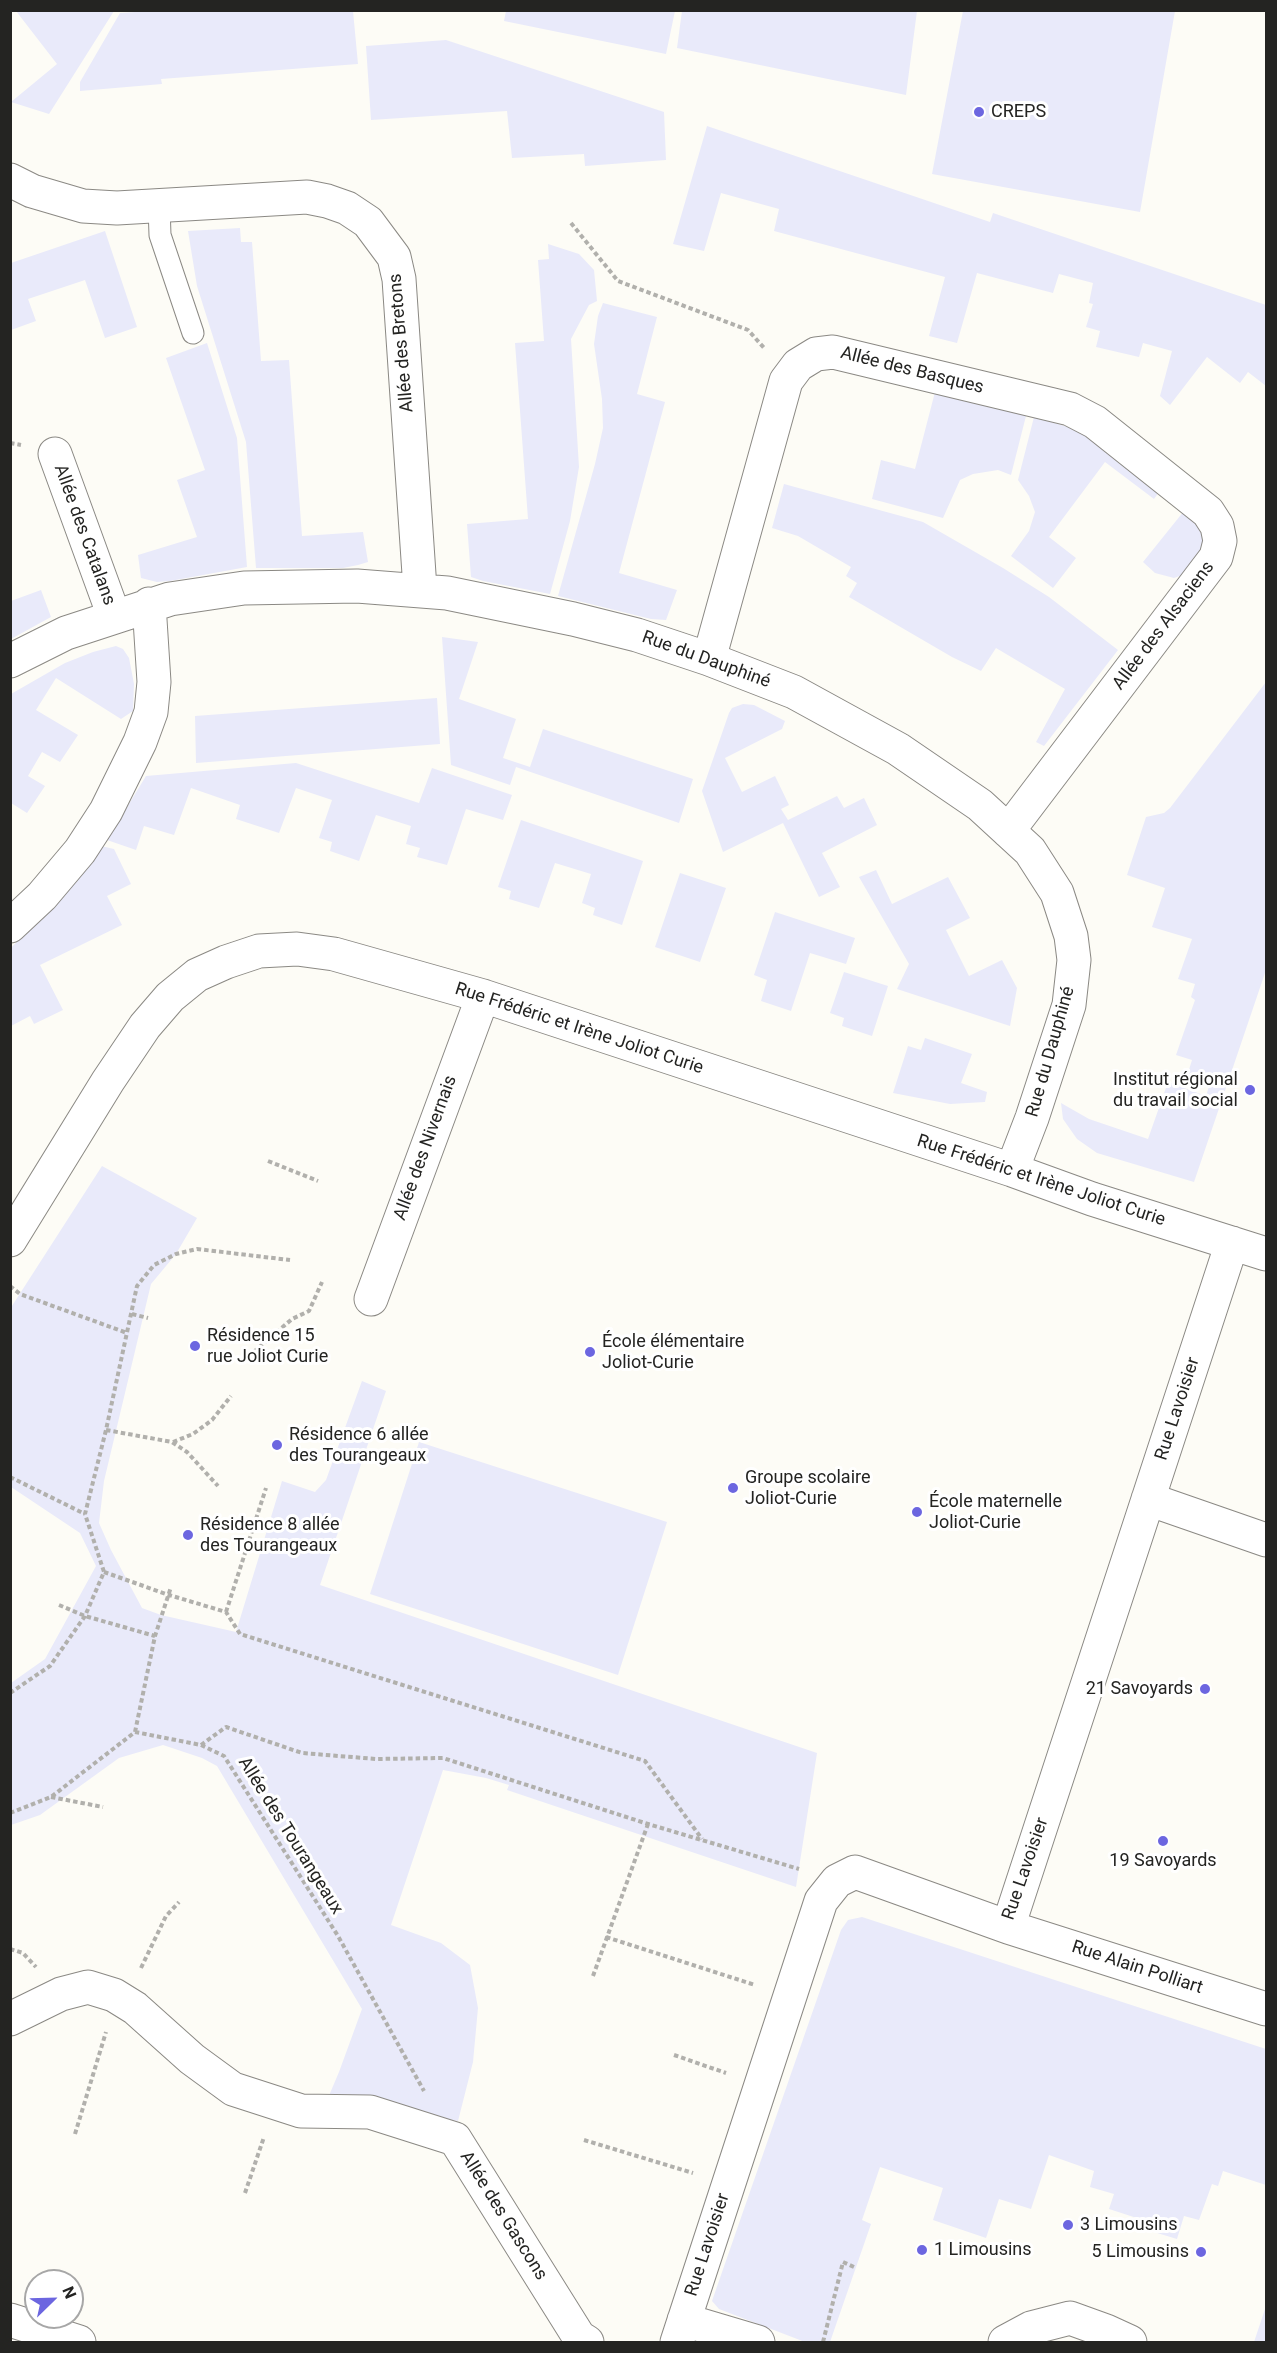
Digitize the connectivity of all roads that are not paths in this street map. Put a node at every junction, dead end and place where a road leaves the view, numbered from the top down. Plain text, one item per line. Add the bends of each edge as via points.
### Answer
1 (10, 180) edge
2 (159, 206) junction
3 (193, 333) dead end
4 (1113, 435) joint
5 (55, 454) dead end
6 (420, 589) junction
7 (149, 604) junction
8 (114, 616) junction
9 (709, 659) junction
10 (10, 662) edge
11 (1008, 831) junction
12 (10, 926) edge
13 (483, 996) junction
14 (1012, 1170) junction
15 (10, 1240) edge
16 (1232, 1243) junction
17 (1266, 1254) edge
18 (371, 1299) dead end
19 (1148, 1499) junction
20 (1266, 1540) edge
21 (1008, 1927) junction
22 (1266, 2009) edge
23 (10, 2019) edge
24 (10, 2320) edge
25 (680, 2331) edge
26 (70, 2341) edge
27 (587, 2343) edge
28 (758, 2343) edge
29 (1005, 2343) edge
30 (1130, 2343) edge

1 - 2 street, Allée des Bretons via 83,206
2 - 3 lane via 160,235
2 - 6 street, Allée des Bretons via 307,197 327,201 368,222 394,257 399,279
4 - 9 street, Allée des Basques via 1070,409 833,351 816,354 798,364 786,381
4 - 11 street, Allée des Alsaciens via 1208,512 1220,541 1216,557
5 - 8 street, Allée des Catalans
6 - 7 street, Rue du Dauphiné via 244,588
6 - 9 street, Rue du Dauphiné via 573,619
7 - 8 street, Rue du Dauphiné
7 - 12 street via 154,682 151,712 140,742 106,811 80,850 42,896
8 - 10 street, Rue du Dauphiné via 66,633
9 - 11 street, Rue du Dauphiné via 794,692 863,728 947,781
11 - 14 street, Rue du Dauphiné via 1030,851 1057,893 1074,960 1069,1005
13 - 14 street, Rue Frédéric et Irène Joliot Curie
13 - 15 street, Rue Frédéric et Irène Joliot Curie via 334,954 297,949 259,951 197,975 170,997 145,1026
13 - 18 street, Allée des Nivernais
14 - 16 street, Rue Frédéric et Irène Joliot Curie
16 - 17 street, Rue Frédéric et Irène Joliot Curie
16 - 19 street, Rue Lavoisier
19 - 20 street
19 - 21 street, Rue Lavoisier
21 - 22 street, Rue Alain Polliart
21 - 25 street, Rue Lavoisier via 855,1872 837,1881 821,1901
23 - 27 street, Allée des Gascons via 61,1994 88,1987 135,2008 233,2089 301,2111 370,2112 455,2139 579,2337
24 - 26 street
25 - 28 street
29 - 30 street via 1031,2328 1070,2318

